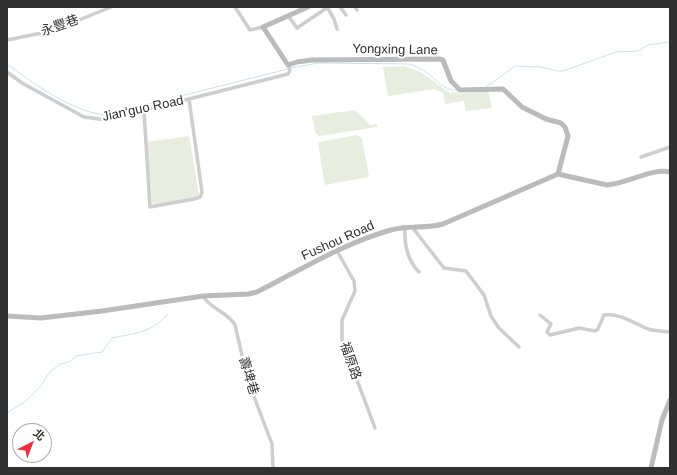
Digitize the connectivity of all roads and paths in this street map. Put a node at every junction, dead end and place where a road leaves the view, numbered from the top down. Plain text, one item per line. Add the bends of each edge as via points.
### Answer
1 (111, 7) edge
2 (235, 7) edge
3 (308, 7) edge
4 (327, 7) edge
5 (340, 7) edge
6 (346, 15) dead end
7 (289, 17) junction
8 (263, 27) junction
9 (337, 29) dead end
10 (7, 40) edge
11 (289, 67) junction
12 (7, 72) edge
13 (189, 99) junction
14 (144, 111) junction
15 (670, 147) edge
16 (641, 156) dead end
17 (670, 172) edge
18 (558, 174) junction
19 (405, 227) junction
20 (412, 227) junction
21 (337, 251) junction
22 (419, 272) dead end
23 (203, 296) junction
24 (540, 315) dead end
25 (7, 316) edge
26 (670, 332) edge
27 (519, 347) dead end
28 (670, 400) edge
29 (375, 428) dead end
30 (273, 468) edge
31 (651, 468) edge

1 - 10 street, 永豐巷 via 52,32
2 - 8 street via 250,30
3 - 7 street
4 - 7 street via 297,28
4 - 9 street
5 - 6 street
7 - 8 street
8 - 11 street
11 - 13 street, Jian'guo Road via 288,74
11 - 18 street, Yongxing Lane via 297,62 312,60 443,60 451,81 460,90 503,89 522,106 564,125 568,136
12 - 14 street, Jian'guo Road via 84,117 106,120
13 - 14 street, Jian'guo Road
13 - 14 street via 202,192 200,197 194,199 150,207
15 - 16 street
17 - 18 street via 611,185
18 - 20 street, Fushou Road via 435,227
19 - 20 street, Fushou Road
19 - 21 street, Fushou Road via 390,230
19 - 22 street via 405,243 413,266
20 - 27 street via 444,268 466,271 484,295 490,316
21 - 23 street, Fushou Road via 257,292
21 - 29 street, 福原路 via 354,280 355,291 342,320 342,340
23 - 25 street, Fushou Road via 41,318
23 - 30 street, 壽埤巷 via 207,302 232,319 235,325 248,381 272,444
24 - 26 street via 551,324 547,332 550,335 579,328 595,331 602,316 613,314 650,329
28 - 31 street via 662,420

